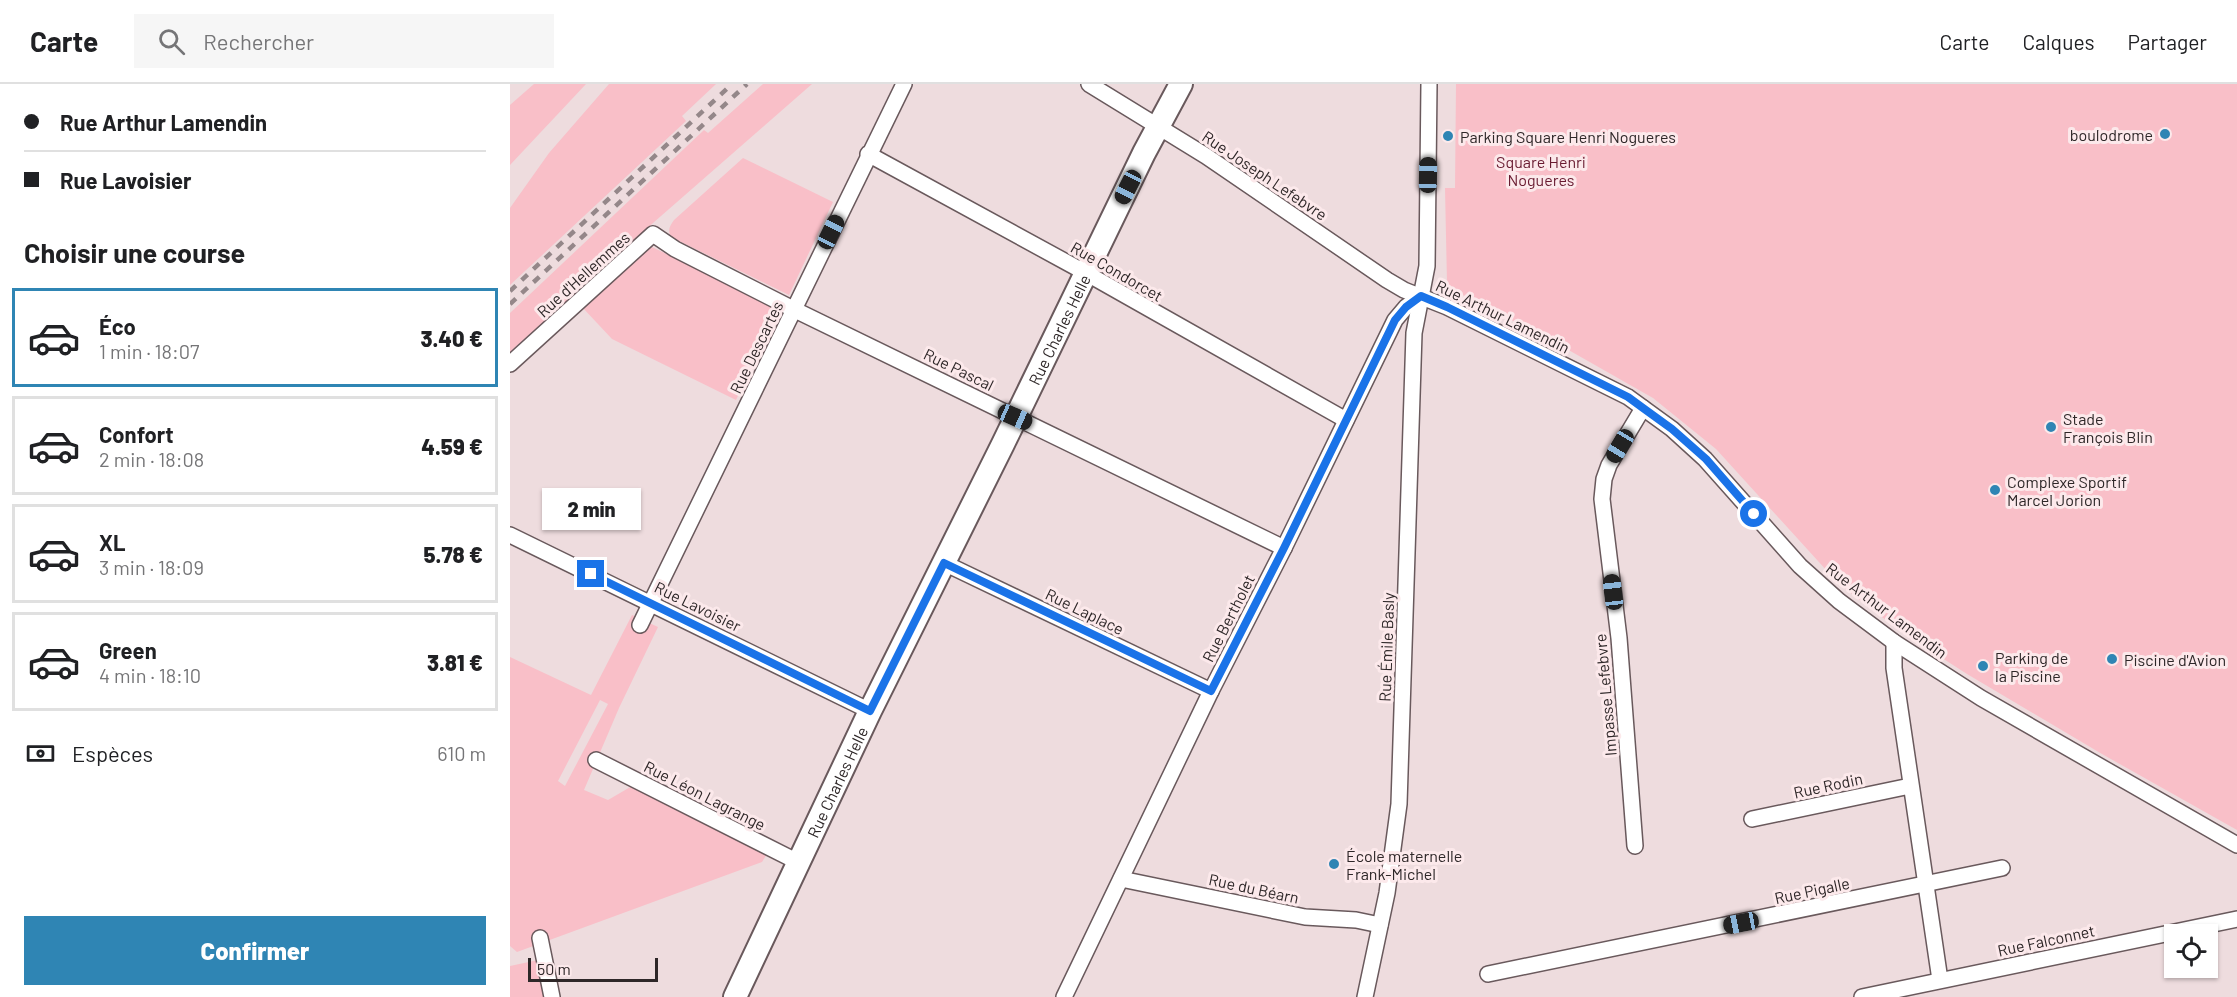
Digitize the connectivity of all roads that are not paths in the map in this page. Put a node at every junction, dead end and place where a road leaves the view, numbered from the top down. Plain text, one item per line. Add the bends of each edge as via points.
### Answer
1 (904, 84) edge
2 (1089, 84) edge
3 (1181, 84) edge
4 (1429, 84) edge
5 (1158, 126) junction
6 (868, 154) junction
7 (653, 234) joint
8 (1085, 273) junction
9 (1421, 296) junction
10 (794, 309) junction
11 (510, 364) edge
12 (1643, 408) junction
13 (1015, 417) junction
14 (1346, 420) junction
15 (510, 535) edge
16 (1284, 548) junction
17 (944, 563) junction
18 (651, 602) junction
19 (640, 625) dead end
20 (1894, 642) junction
21 (1211, 691) junction
22 (870, 711) junction
23 (596, 760) dead end
24 (1910, 786) junction
25 (1752, 819) dead end
26 (2237, 845) edge
27 (1635, 846) dead end
28 (798, 862) junction
29 (2002, 868) dead end
30 (1122, 879) junction
31 (1925, 885) junction
32 (2237, 919) edge
33 (1380, 925) junction
34 (540, 938) dead end
35 (1488, 974) dead end
36 (1940, 980) junction
37 (552, 997) edge
38 (735, 997) edge
39 (1064, 997) edge
40 (1365, 997) edge
41 (1862, 997) edge

1 - 6 street, Rue Descartes
2 - 5 street, Rue Joseph Lefebvre
3 - 5 street, Rue Charles Helle
4 - 9 street, Rue Émile Basly via 1427,266
5 - 8 street, Rue Charles Helle
5 - 9 street, Rue Joseph Lefebvre via 1387,280
6 - 8 street, Rue Condorcet
6 - 10 street, Rue Descartes
7 - 10 street, Rue Pascal
7 - 11 street, Rue d'Hellemmes
8 - 13 street, Rue Charles Helle
8 - 14 street, Rue Condorcet
9 - 12 street, Rue Arthur Lamendin via 1628,397
9 - 14 street, Rue Bertholet via 1395,320
9 - 33 street, Rue Émile Basly via 1414,333 1399,804
10 - 13 street, Rue Pascal
10 - 18 street, Rue Descartes
12 - 20 street, Rue Arthur Lamendin via 1706,459 1800,566
12 - 27 street, Impasse Lefebvre via 1609,465 1602,499 1619,638
13 - 16 street, Rue Pascal
13 - 17 street, Rue Charles Helle
14 - 16 street, Rue Bertholet
15 - 18 street, Rue Lavoisier
16 - 21 street, Rue Bertholet
17 - 21 street, Rue Laplace
17 - 22 street, Rue Charles Helle
18 - 19 street, Rue Descartes
18 - 22 street, Rue Lavoisier
20 - 24 street
20 - 26 street, Rue Arthur Lamendin via 1981,698
21 - 30 street, Rue Bertholet
22 - 28 street, Rue Charles Helle
23 - 28 street, Rue Léon Lagrange
24 - 25 street, Rue Rodin
24 - 31 street
28 - 38 street, Rue Charles Helle
29 - 31 street, Rue Pigalle
30 - 33 street, Rue du Béarn via 1305,917
30 - 39 street, Rue Bertholet
31 - 35 street, Rue Pigalle
31 - 36 street
32 - 36 street, Rue Falconnet
33 - 40 street, Rue Émile Basly
34 - 37 street
36 - 41 street, Rue Falconnet

